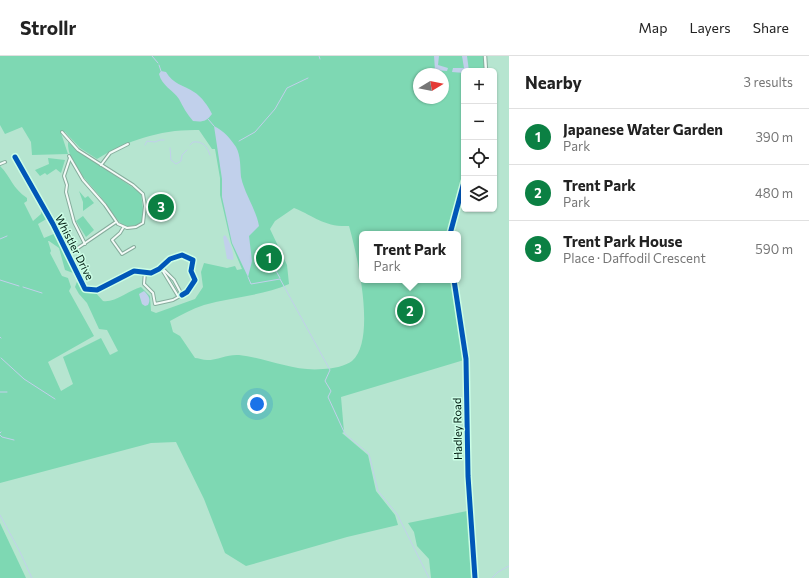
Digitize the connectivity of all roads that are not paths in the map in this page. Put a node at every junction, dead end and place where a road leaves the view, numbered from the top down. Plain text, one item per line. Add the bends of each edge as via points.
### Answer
1 (485, 56) edge
2 (486, 68) edge
3 (62, 132) dead end
4 (128, 144) dead end
5 (15, 157) dead end
6 (5, 162) dead end
7 (0, 164) edge
8 (101, 165) junction
9 (461, 193) edge
10 (116, 222) junction
11 (123, 228) junction
12 (451, 231) edge
13 (85, 244) junction
14 (134, 247) dead end
15 (69, 254) junction
16 (161, 267) junction
17 (145, 272) junction
18 (454, 283) edge
19 (182, 295) junction
20 (178, 296) junction
21 (475, 578) edge

1 - 2 street
3 - 8 street via 78,150
4 - 8 street via 110,153
5 - 15 street, Whistler Drive
6 - 7 street
8 - 11 street via 143,194 144,222 136,227
9 - 12 street
10 - 11 street
10 - 13 street
10 - 13 street via 82,180 70,157 64,176 66,192 74,222
11 - 14 street via 112,240 122,254
13 - 15 street
15 - 17 street, Whistler Drive via 85,289 97,290 134,271
16 - 17 street via 152,273
16 - 19 street via 174,280
16 - 19 street via 180,255 193,260 191,271 195,282
16 - 20 street
17 - 20 street via 144,284 153,293 155,304 173,300
18 - 21 street, Hadley Road via 466,359 468,476
19 - 20 street

